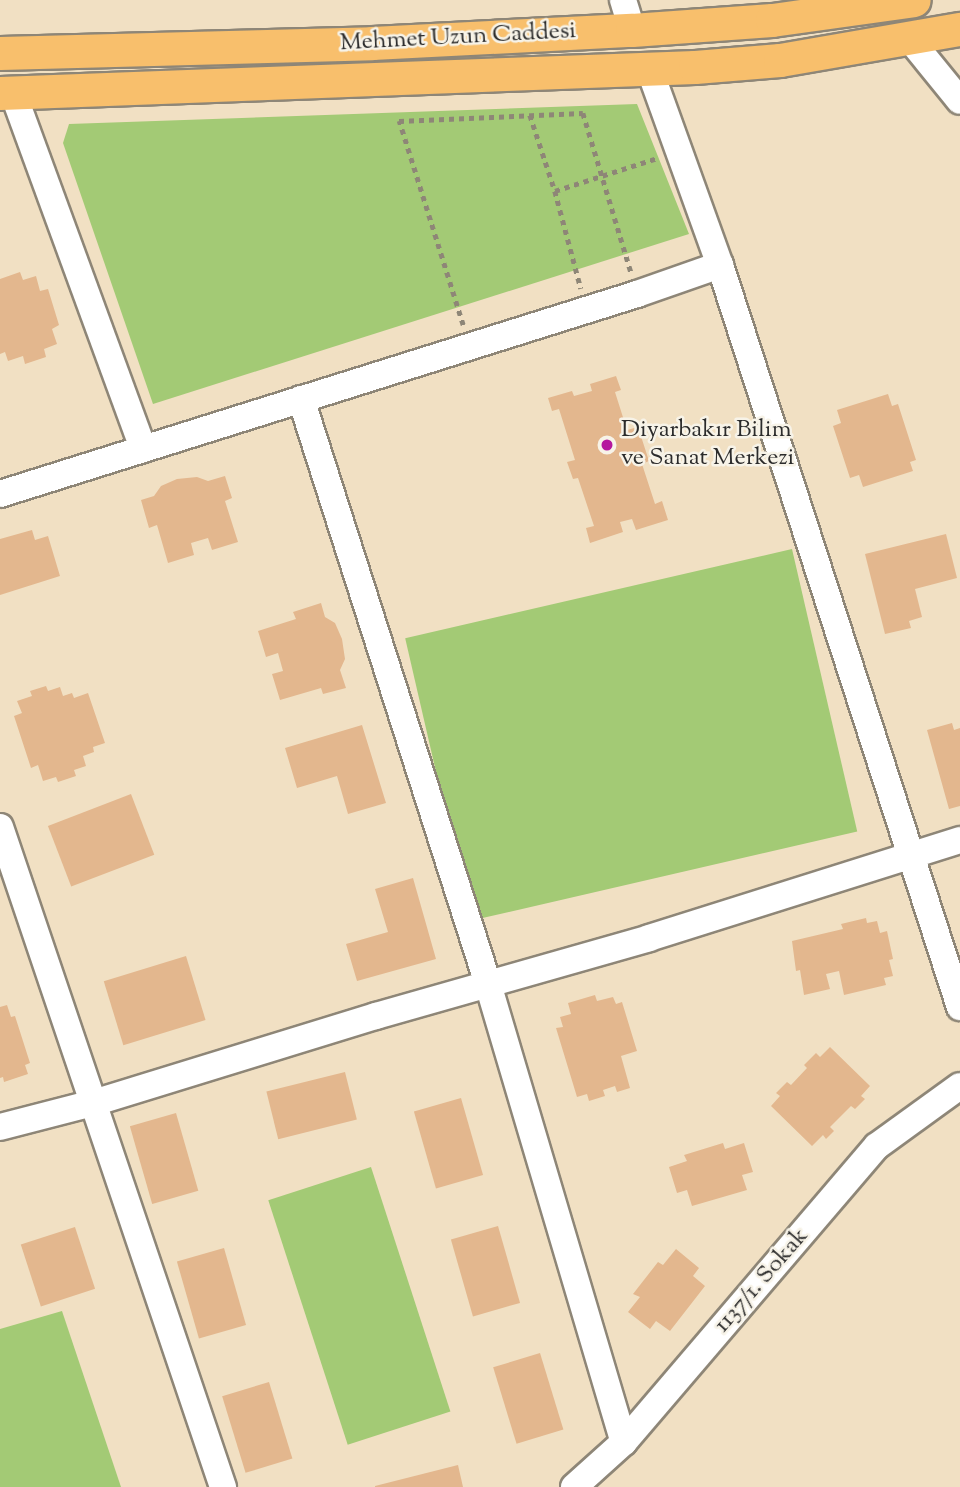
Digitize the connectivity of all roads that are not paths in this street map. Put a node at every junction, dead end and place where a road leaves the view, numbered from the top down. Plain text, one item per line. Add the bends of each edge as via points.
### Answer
1 (914, 0) edge
2 (628, 15) edge
3 (960, 29) edge
4 (908, 37) junction
5 (0, 53) edge
6 (649, 68) junction
7 (6, 93) edge
8 (960, 101) edge
9 (720, 265) junction
10 (301, 399) junction
11 (143, 449) junction
12 (0, 494) edge
13 (0, 827) edge
14 (960, 840) edge
15 (908, 856) junction
16 (488, 984) junction
17 (960, 1007) edge
18 (960, 1086) edge
19 (93, 1103) junction
20 (0, 1127) edge
21 (624, 1442) junction
22 (223, 1487) edge
23 (574, 1487) edge

1 - 2 main road, Mehmet Uzun Caddesi via 772,20
2 - 5 main road, Mehmet Uzun Caddesi via 372,43
3 - 4 main road
4 - 6 main road via 780,60
4 - 8 street
6 - 7 main road
6 - 9 street
7 - 11 street
9 - 10 street
9 - 15 street
10 - 11 street
10 - 16 street
11 - 12 street
13 - 19 street
14 - 15 street
15 - 16 street
15 - 17 street
16 - 19 street
16 - 21 street
18 - 21 street, 1137/1. Sokak via 877,1146
19 - 20 street
19 - 22 street
21 - 23 street, 1137/1. Sokak

